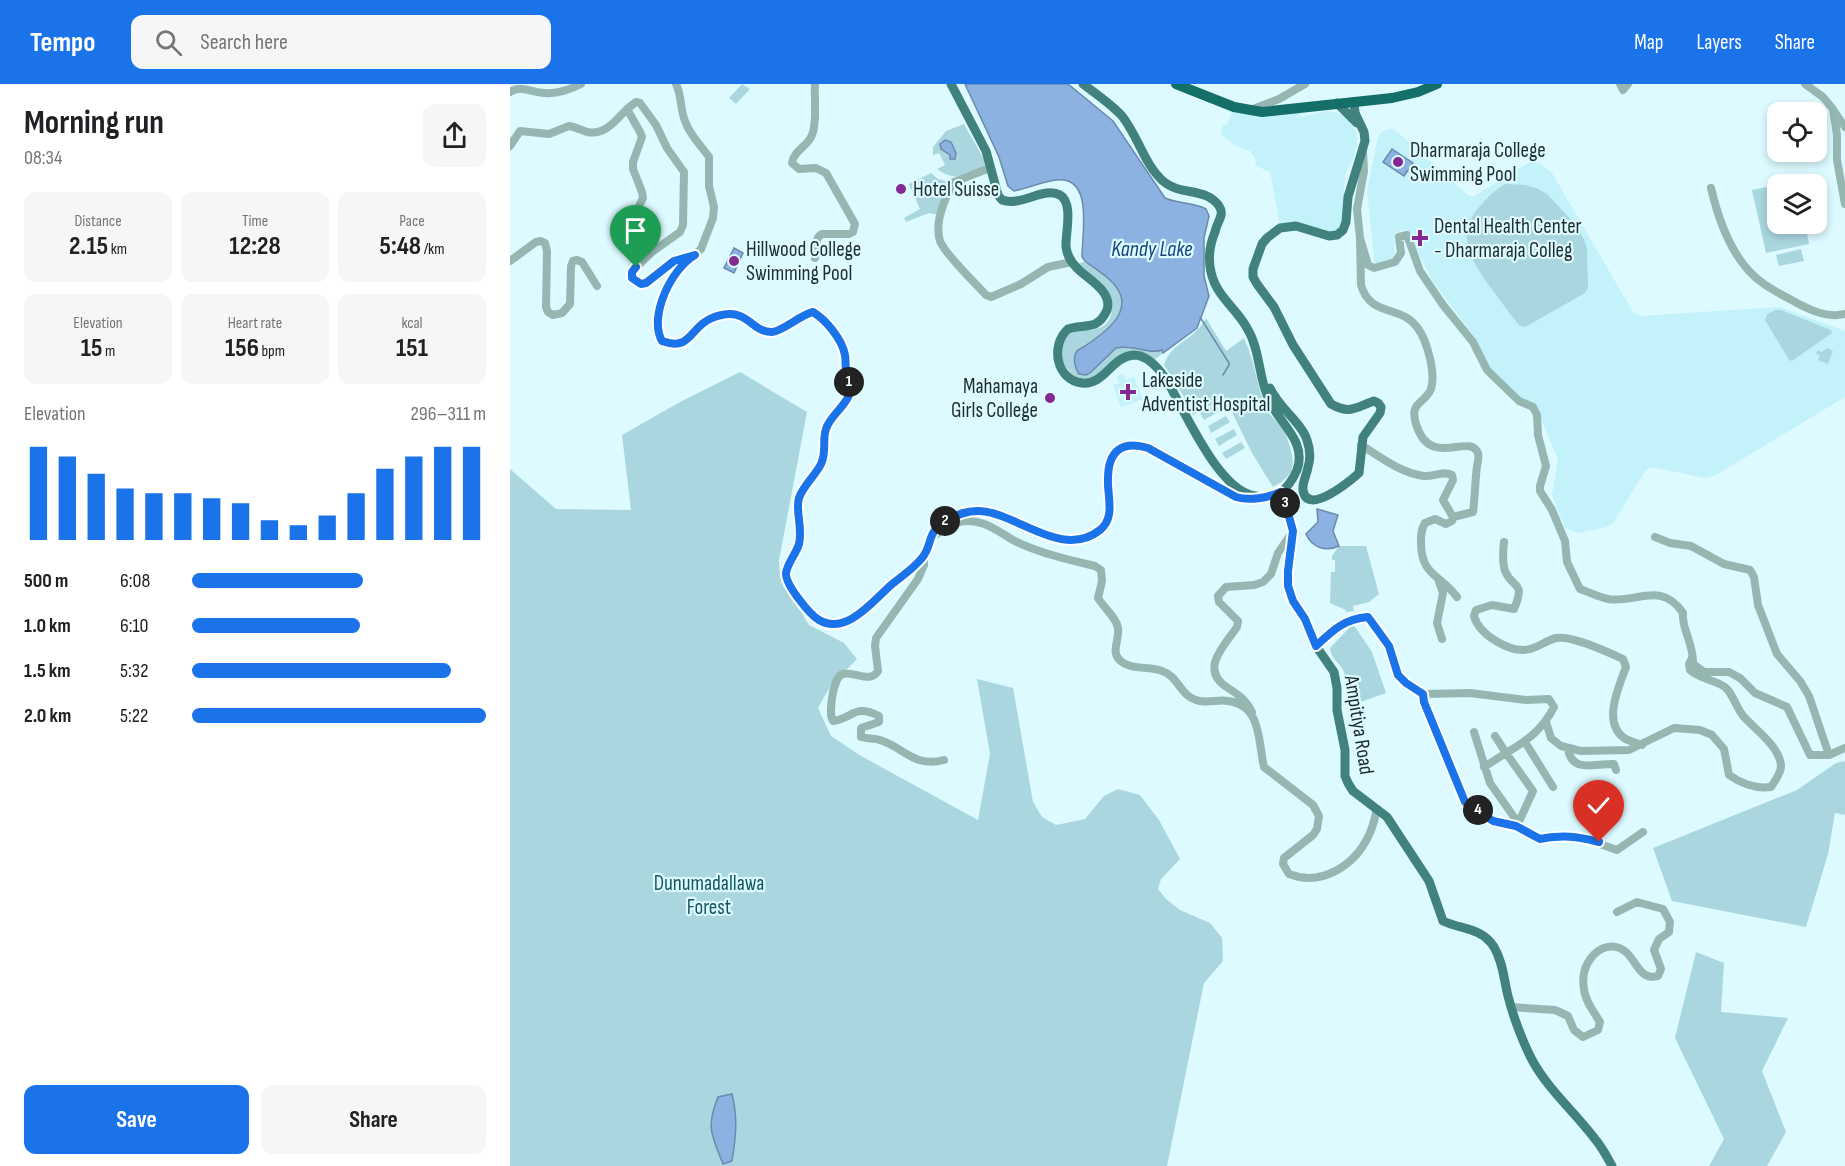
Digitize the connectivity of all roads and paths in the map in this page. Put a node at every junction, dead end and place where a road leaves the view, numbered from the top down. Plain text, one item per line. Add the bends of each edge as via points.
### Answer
1 (582, 84) edge
2 (676, 84) edge
3 (815, 84) edge
4 (951, 84) edge
5 (1083, 84) edge
6 (1176, 84) edge
7 (1305, 84) edge
8 (1437, 84) edge
9 (1620, 84) edge
10 (1628, 84) edge
11 (1805, 84) edge
12 (510, 92) edge
13 (1354, 102) junction
14 (1337, 103) junction
15 (627, 109) junction
16 (1249, 110) junction
17 (1833, 110) junction
18 (1845, 127) edge
19 (1364, 138) junction
20 (510, 146) edge
21 (1363, 151) junction
22 (990, 168) junction
23 (1711, 188) dead end
24 (1845, 204) edge
25 (631, 222) dead end
26 (1360, 238) junction
27 (695, 255) junction
28 (815, 258) dead end
29 (510, 261) edge
30 (1072, 262) junction
31 (597, 286) dead end
32 (1845, 314) edge
33 (1263, 379) junction
34 (1361, 446) junction
35 (1280, 492) junction
36 (1262, 497) junction
37 (1453, 517) junction
38 (1293, 531) junction
39 (1655, 537) dead end
40 (928, 542) junction
41 (1504, 542) dead end
42 (924, 556) junction
43 (1439, 581) junction
44 (1456, 597) dead end
45 (1443, 639) dead end
46 (1316, 646) junction
47 (1694, 654) junction
48 (1423, 694) junction
49 (1254, 716) junction
50 (1546, 722) junction
51 (1474, 732) dead end
52 (1495, 736) dead end
53 (1525, 742) junction
54 (1642, 745) junction
55 (1845, 748) edge
56 (1568, 749) junction
57 (1506, 753) junction
58 (1829, 755) junction
59 (944, 760) dead end
60 (1484, 767) junction
61 (1616, 770) dead end
62 (1553, 787) dead end
63 (1377, 809) junction
64 (1516, 826) junction
65 (1643, 832) dead end
66 (1617, 912) dead end
67 (1511, 1007) junction
68 (1612, 1166) edge

1 - 12 street via 550,93 521,86
2 - 27 street via 686,124 710,163 713,218
3 - 28 street via 813,133 792,163 800,170 816,168 826,172 855,224 849,234 819,236
4 - 22 main road via 986,151
5 - 33 main road via 1122,116 1165,183 1211,196 1221,209 1210,253 1211,272 1221,296 1238,312 1251,335
6 - 16 highway
7 - 16 street
8 - 13 highway via 1392,98
9 - 10 street via 1623,90
11 - 17 street
13 - 14 highway
13 - 19 main road
14 - 16 highway via 1280,111
14 - 19 main road via 1358,124
15 - 20 street via 603,131 586,132 569,126 549,134 520,131
15 - 25 street via 642,137 633,169 643,198
15 - 27 street via 640,103 682,166 684,179 680,232 636,267 632,278 646,283 674,261
17 - 18 street
17 - 24 street
19 - 21 main road
21 - 26 street via 1364,171 1357,210
21 - 34 main road via 1347,200 1346,225 1340,233 1329,236 1296,226 1280,228 1262,244 1253,269 1257,284 1331,404 1350,410 1374,401 1381,407
22 - 30 main road via 1002,200 1014,202 1052,193 1062,196 1068,222 1066,248
22 - 30 street via 954,182 942,209 940,242 960,267 992,297 1048,267
23 - 32 street via 1730,242 1762,283 1809,310 1831,316
26 - 37 street via 1363,293 1377,308 1411,320 1430,358 1431,388 1415,406 1416,427 1430,446 1472,446 1477,451 1473,512
26 - 47 street via 1368,266 1374,268 1395,262 1401,253 1399,237 1407,235 1420,271 1473,342 1487,370 1519,401 1533,407 1546,466 1540,491 1565,541 1567,562 1580,589 1609,600 1647,595 1671,599 1683,612 1682,621
27 - 42 street via 678,270 667,288 660,307 662,341 680,344 709,319 725,314 745,317 763,330 774,332 813,312 822,318 845,353 849,394 828,424 821,463 799,497 799,544 786,575 801,601 818,620 847,621
29 - 31 street via 536,242 545,243 546,307 553,315 562,313 570,304 573,261 582,262
30 - 36 main road via 1101,290 1108,307 1097,323 1071,328 1063,335 1057,357 1066,374 1076,382 1088,383 1125,357 1134,355 1153,363 1223,475 1237,489
33 - 34 main road via 1305,433 1310,460 1303,487 1308,498 1326,497 1359,473
33 - 35 main road via 1270,402 1299,449 1295,475
34 - 37 street via 1407,471 1427,476 1452,475 1443,500
35 - 36 main road
35 - 38 main road, Ampitiya Road
36 - 40 street via 1243,500 1148,448 1131,444 1118,449 1112,461 1107,477 1108,519 1095,534 1066,539 979,510 943,522
37 - 43 street via 1450,524 1430,520 1421,535 1425,567
38 - 46 main road, Ampitiya Road via 1288,586
38 - 49 street via 1263,582 1226,587 1218,596 1238,621 1215,659 1215,676 1246,701
39 - 58 street via 1691,546 1724,564 1750,570 1755,577 1758,605 1777,654 1809,696
40 - 42 street
40 - 49 street via 956,522 969,520 994,527 1043,552 1095,566 1101,570 1098,598 1119,631 1114,652 1120,661 1168,673 1195,700 1228,701 1241,705
41 - 54 street via 1505,572 1519,590 1514,609 1492,605 1476,610 1476,623 1502,645 1528,650 1557,638 1591,644 1623,659 1626,667 1613,711 1616,727 1624,738
42 - 59 street via 918,579 876,638 878,671 870,678 844,673 839,676 830,715 837,721 856,711 875,714 879,722 861,728 861,737 884,741 922,762
43 - 44 street
43 - 45 street via 1443,593 1437,623
46 - 48 street via 1334,629 1353,619 1368,617 1389,646 1398,675
46 - 63 main road, Ampitiya Road via 1334,672 1347,783
47 - 54 street via 1689,670 1726,687 1743,716 1776,753 1781,766 1778,777 1771,787 1759,789 1740,783 1729,775 1724,749 1712,735 1700,730 1674,728
47 - 58 street via 1694,664 1704,672 1729,672 1755,693 1787,707 1809,754
48 - 50 street via 1549,699 1554,707
48 - 64 street via 1465,802 1493,821
49 - 63 street via 1264,767 1313,805 1319,816 1313,835 1284,858 1289,874 1316,877 1345,866 1369,837
50 - 53 street
50 - 56 street via 1551,738
51 - 60 street
52 - 57 street
53 - 57 street
53 - 62 street
54 - 56 street via 1629,750
55 - 58 street
56 - 61 street via 1575,764 1614,764
57 - 60 street
57 - 64 street via 1533,790
60 - 64 street
63 - 67 main road, Ampitiya Road via 1387,817 1429,881 1443,921 1472,928 1494,947
64 - 65 street via 1540,839 1576,836 1617,850
66 - 67 street via 1637,902 1663,909 1671,922 1669,932 1659,939 1654,950 1661,969 1652,978 1627,952 1616,947 1597,950 1587,963 1584,994 1600,1022 1598,1029 1583,1037 1574,1030 1568,1016
67 - 68 main road, Ampitiya Road via 1538,1070 1596,1139

